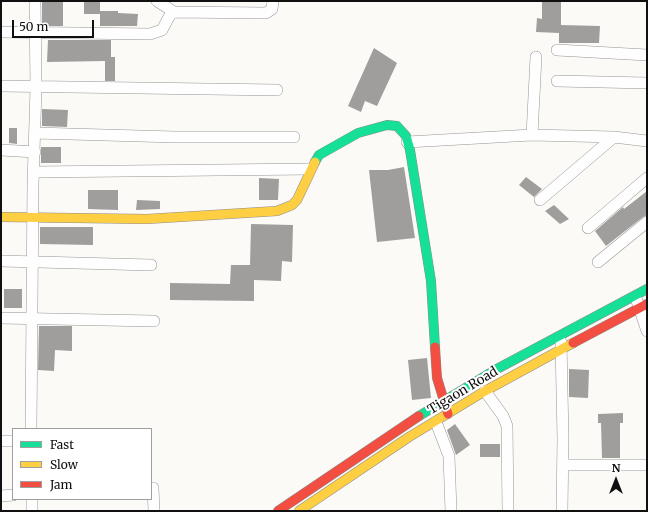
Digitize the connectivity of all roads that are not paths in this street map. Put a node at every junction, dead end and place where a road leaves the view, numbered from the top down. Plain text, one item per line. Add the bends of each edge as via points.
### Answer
1 (35, 1) edge
2 (157, 1) edge
3 (273, 1) edge
4 (174, 12) junction
5 (1, 32) edge
6 (35, 33) junction
7 (557, 50) dead end
8 (647, 55) edge
9 (536, 57) dead end
10 (557, 81) dead end
11 (647, 83) edge
12 (1, 86) edge
13 (36, 88) junction
14 (277, 90) dead end
15 (36, 132) junction
16 (532, 135) junction
17 (294, 137) dead end
18 (614, 137) junction
19 (647, 141) edge
20 (407, 142) junction
21 (1, 150) edge
22 (35, 152) junction
23 (310, 169) junction
24 (34, 172) junction
25 (647, 178) edge
26 (540, 200) dead end
27 (1, 217) edge
28 (33, 218) junction
29 (647, 222) edge
30 (588, 228) dead end
31 (1, 261) edge
32 (33, 261) junction
33 (598, 262) dead end
34 (151, 265) dead end
35 (647, 289) edge
36 (635, 295) junction
37 (643, 306) edge
38 (1, 318) edge
39 (32, 319) junction
40 (154, 321) dead end
41 (647, 331) edge
42 (559, 336) junction
43 (562, 348) junction
44 (485, 391) junction
45 (444, 402) junction
46 (448, 414) junction
47 (436, 422) junction
48 (32, 428) edge
49 (1, 441) edge
50 (12, 442) edge
51 (563, 465) junction
52 (647, 465) edge
53 (153, 488) dead end
54 (12, 495) edge
55 (1, 496) edge
56 (32, 500) edge
57 (32, 511) edge
58 (154, 511) edge
59 (278, 511) edge
60 (299, 511) edge
61 (451, 511) edge
62 (508, 511) edge
63 (562, 511) edge

1 - 6 street
2 - 4 street
3 - 4 street via 272,10 266,13
4 - 6 street via 166,26 156,33
5 - 6 street
6 - 13 street
7 - 8 street
9 - 16 street
10 - 11 street
12 - 13 street
13 - 14 street
13 - 15 street
15 - 17 street
15 - 22 street
16 - 18 street
16 - 20 street
18 - 19 street
18 - 26 street
20 - 23 street via 402,130 397,126 376,127 358,133 328,150 314,160
20 - 45 street via 428,260 438,378
21 - 22 street
22 - 24 street
23 - 24 street
23 - 28 street via 297,200 292,205 277,210 147,220
24 - 28 street
25 - 30 street
27 - 28 street
28 - 32 street
29 - 33 street
31 - 32 street
32 - 34 street
32 - 39 street
35 - 36 street, Tigaon Road
36 - 37 street
36 - 42 street, Tigaon Road
37 - 41 street
37 - 43 street, Tigaon Road
38 - 39 street
39 - 40 street
39 - 48 street
42 - 43 street
42 - 45 street, Tigaon Road via 495,370
43 - 44 street, Tigaon Road
43 - 51 street
44 - 46 street, Tigaon Road
44 - 62 street via 503,416 506,426
45 - 46 street
45 - 59 street, Tigaon Road via 422,414
46 - 47 street, Tigaon Road
47 - 60 street, Tigaon Road
47 - 61 street via 449,456
49 - 50 street
51 - 52 street
51 - 63 street
53 - 58 street
54 - 55 street
56 - 57 street

